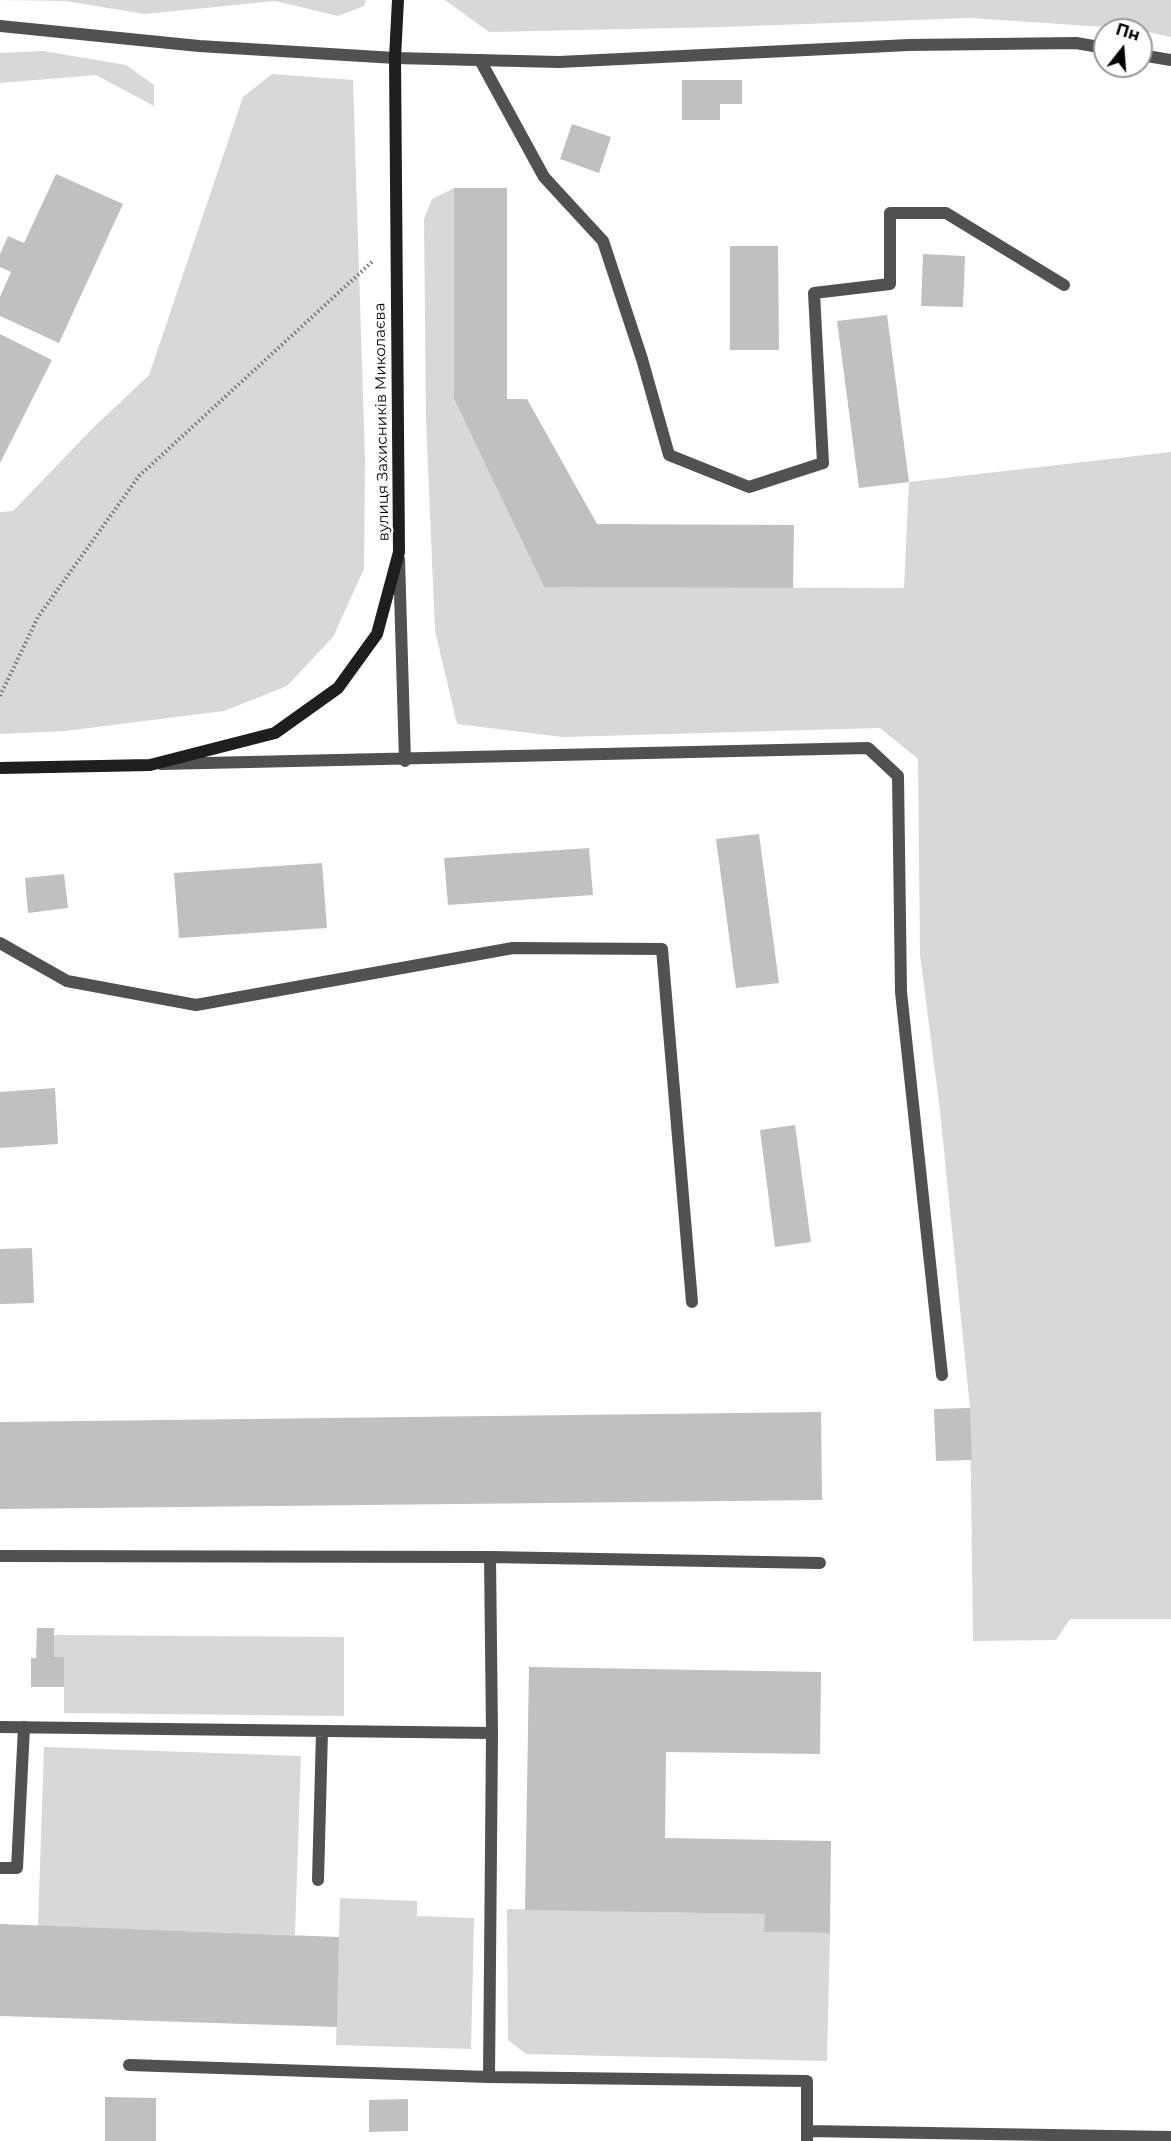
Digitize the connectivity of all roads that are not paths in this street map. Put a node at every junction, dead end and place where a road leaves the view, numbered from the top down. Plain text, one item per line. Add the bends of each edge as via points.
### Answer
1 (398, 0) edge
2 (0, 26) edge
3 (1093, 46) edge
4 (1153, 57) edge
5 (395, 58) junction
6 (480, 60) junction
7 (1171, 60) edge
8 (1064, 285) dead end
9 (399, 552) junction
10 (405, 761) junction
11 (150, 765) junction
12 (0, 768) edge
13 (0, 943) edge
14 (692, 1302) dead end
15 (942, 1375) dead end
16 (0, 1556) edge
17 (490, 1557) junction
18 (820, 1563) dead end
19 (0, 1727) edge
20 (24, 1727) junction
21 (322, 1732) junction
22 (492, 1733) junction
23 (0, 1868) edge
24 (318, 1880) dead end
25 (129, 2065) dead end
26 (489, 2077) junction
27 (807, 2136) edge
28 (1171, 2137) edge

1 - 5 street, вулиця Захисників Миколаєва
2 - 5 street via 199,46
3 - 6 street via 909,45 559,62
4 - 7 street
5 - 6 street
5 - 9 street, вулиця Захисників Миколаєва
6 - 8 street via 544,177 603,241 669,455 749,487 823,463 814,293 890,284 890,213 946,213
9 - 10 street
9 - 11 street, вулиця Захисників Миколаєва via 377,634 338,687 275,733
10 - 11 street
10 - 15 street via 868,748 897,777 901,992
11 - 12 street, вулиця Захисників Миколаєва
13 - 14 street via 67,981 195,1005 513,948 662,949
16 - 17 street
17 - 18 street
17 - 22 street
19 - 20 street
20 - 21 street
20 - 23 street via 17,1868
21 - 22 street
21 - 24 street
22 - 26 street
25 - 26 street
26 - 27 street via 807,2081
27 - 28 street

